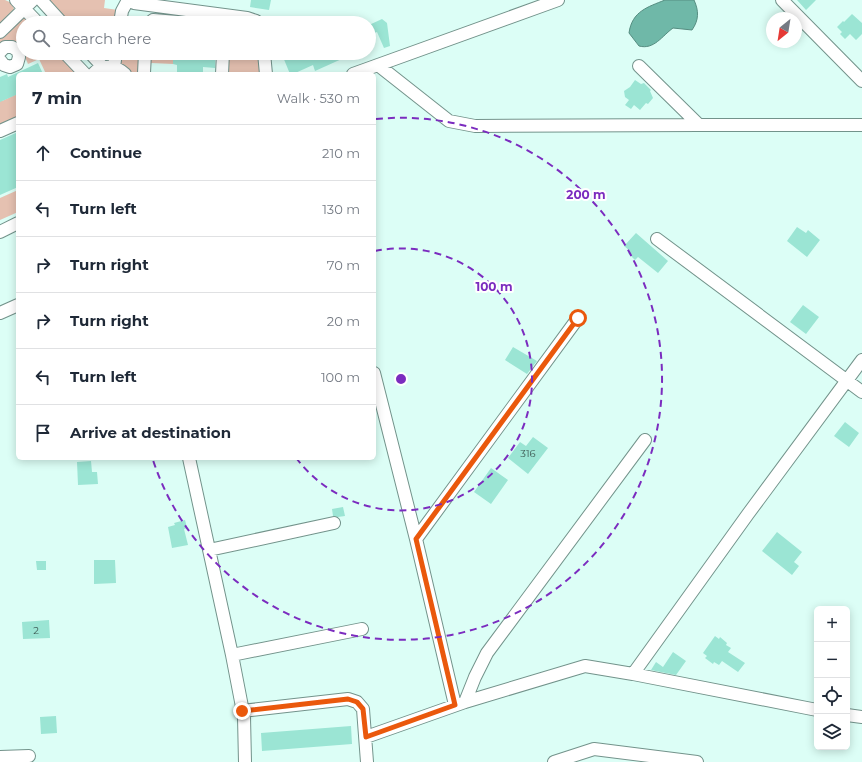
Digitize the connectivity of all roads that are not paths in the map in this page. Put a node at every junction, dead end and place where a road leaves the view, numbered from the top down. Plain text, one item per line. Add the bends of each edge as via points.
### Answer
1 (33, 0) edge
2 (41, 0) edge
3 (128, 0) edge
4 (558, 0) edge
5 (782, 0) edge
6 (20, 4) edge
7 (31, 16) edge
8 (56, 16) edge
9 (121, 16) edge
10 (232, 16) edge
11 (0, 32) edge
12 (72, 60) edge
13 (96, 60) edge
14 (110, 60) edge
15 (145, 60) edge
16 (223, 60) edge
17 (265, 60) edge
18 (378, 65) junction
19 (639, 66) dead end
20 (103, 69) edge
21 (83, 72) edge
22 (123, 72) edge
23 (146, 72) edge
24 (222, 72) edge
25 (266, 72) edge
26 (359, 72) edge
27 (862, 81) edge
28 (16, 124) edge
29 (699, 124) junction
30 (862, 125) edge
31 (0, 131) edge
32 (16, 224) edge
33 (0, 232) edge
34 (658, 239) dead end
35 (16, 306) edge
36 (0, 313) edge
37 (578, 318) dead end
38 (862, 360) edge
39 (376, 380) edge
40 (847, 381) junction
41 (862, 392) edge
42 (645, 440) dead end
43 (189, 460) edge
44 (334, 523) dead end
45 (416, 539) junction
46 (209, 550) junction
47 (362, 629) dead end
48 (232, 655) junction
49 (633, 674) junction
50 (460, 703) junction
51 (814, 709) edge
52 (242, 711) junction
53 (850, 716) edge
54 (862, 718) edge
55 (366, 737) junction
56 (29, 756) dead end
57 (0, 757) edge
58 (245, 762) edge
59 (367, 762) edge
60 (554, 762) edge
61 (697, 762) edge

1 - 6 street
2 - 8 street
3 - 9 street
3 - 10 street via 134,3
4 - 18 street
5 - 27 street
6 - 7 street
6 - 11 street
12 - 21 street
13 - 20 street
14 - 20 street
15 - 23 street
16 - 24 street
17 - 25 street
18 - 26 street
18 - 29 street via 449,121 475,126
19 - 29 street
20 - 22 street
28 - 31 street
29 - 30 street
32 - 33 street
34 - 40 street
35 - 36 street
37 - 45 street
38 - 40 street
39 - 45 street
40 - 41 street
40 - 49 street
42 - 50 street via 487,654
43 - 46 street
44 - 46 street
45 - 50 street
46 - 48 street
47 - 48 street
48 - 52 street
49 - 50 street via 585,666
49 - 51 street
50 - 55 street
52 - 55 street via 348,699 357,702 363,709
52 - 58 street
53 - 54 street
55 - 59 street
56 - 57 street
60 - 61 street via 594,749

